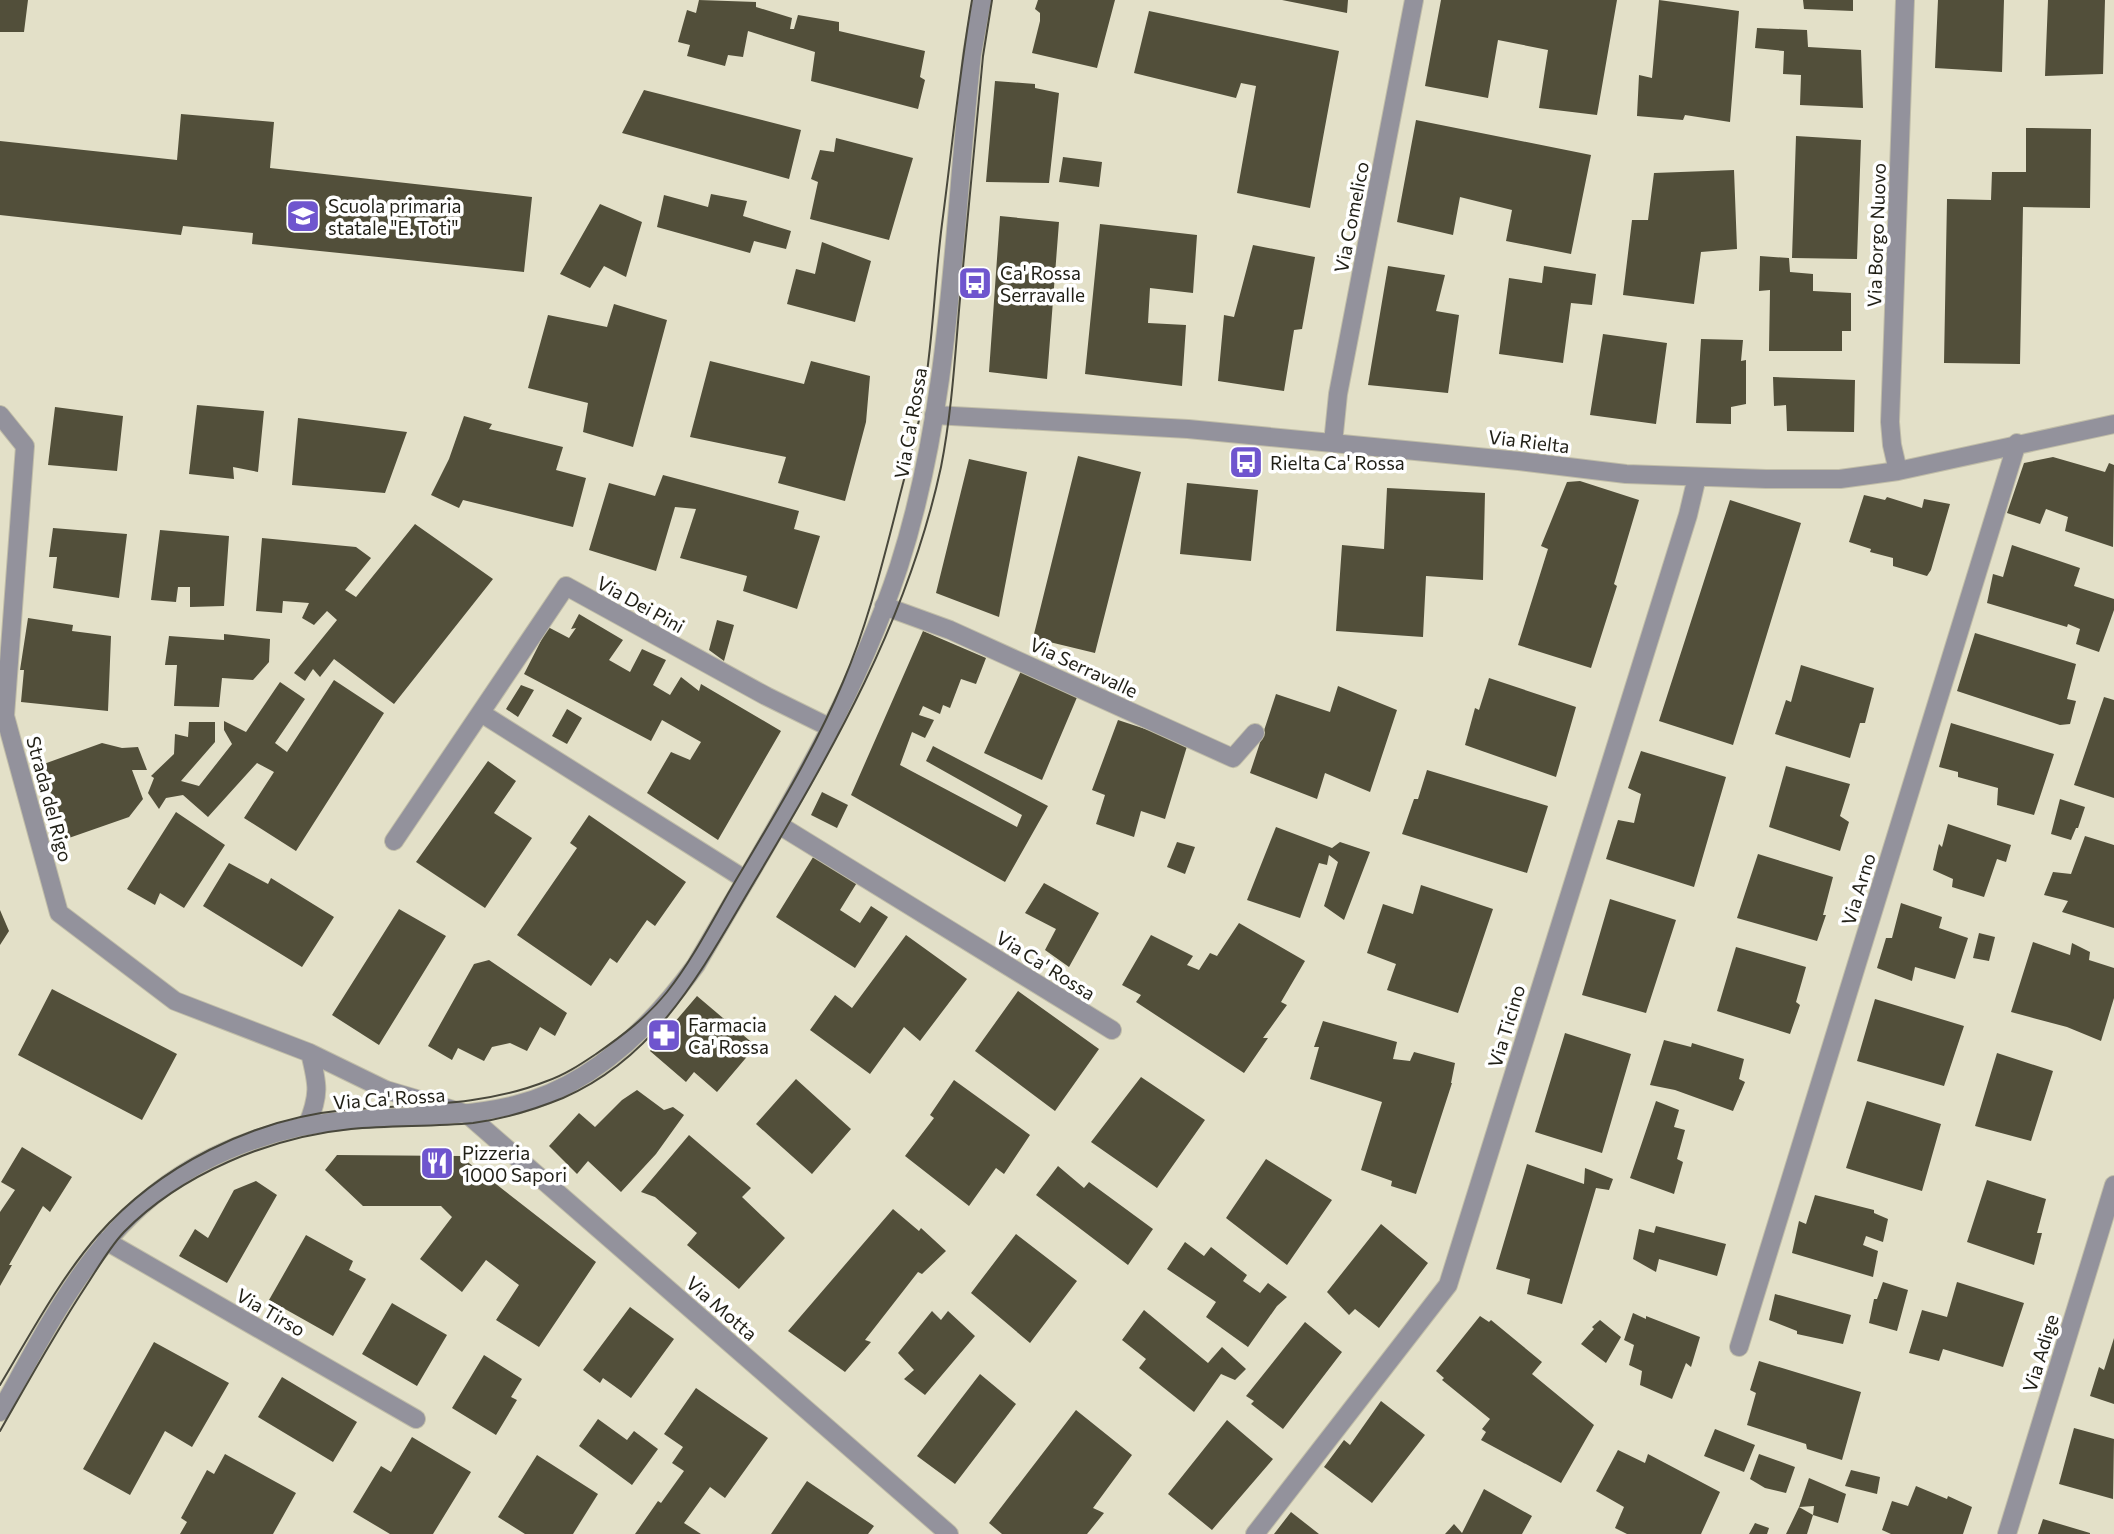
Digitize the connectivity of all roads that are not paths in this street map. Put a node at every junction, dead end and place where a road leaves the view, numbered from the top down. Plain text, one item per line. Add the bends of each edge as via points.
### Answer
1 (982, 0) edge
2 (1414, 0) edge
3 (1905, 0) edge
4 (0, 415) edge
5 (934, 415) junction
6 (2114, 424) edge
7 (1333, 443) junction
8 (2017, 443) junction
9 (1898, 471) junction
10 (1697, 477) junction
11 (884, 606) junction
12 (481, 713) junction
13 (3, 714) edge
14 (831, 728) junction
15 (1255, 733) dead end
16 (779, 825) junction
17 (394, 841) dead end
18 (746, 880) junction
19 (1112, 1030) dead end
20 (310, 1053) junction
21 (467, 1114) junction
22 (307, 1126) junction
23 (2114, 1185) edge
24 (106, 1241) junction
25 (1739, 1347) dead end
26 (0, 1412) edge
27 (416, 1419) dead end
28 (948, 1534) edge
29 (1255, 1534) edge
30 (2007, 1534) edge

1 - 5 street, Via Ca' Rossa via 972,54
2 - 7 street, Via Comelico via 1338,394
3 - 9 street, Via Borgo Nuovo via 1890,422
4 - 13 street, Strada del Rigo via 25,446
5 - 7 street, Via Rielta via 1188,429
5 - 11 street, Via Ca' Rossa via 917,502
6 - 8 street, Via Rielta
7 - 10 street, Via Rielta via 1626,474
8 - 9 street, Via Rielta
8 - 25 street, Via Arno
9 - 10 street, Via Rielta via 1840,479
10 - 29 street, Via Ticino via 1448,1284
11 - 14 street, Via Ca' Rossa
11 - 15 street, Via Serravalle via 962,635 1233,758
12 - 14 street, Via Dei Pini via 566,586
12 - 17 street, Via Dei Pini
12 - 18 street
13 - 20 street, Strada del Rigo via 60,913 175,1001
14 - 16 street, Via Ca' Rossa
16 - 18 street, Via Ca' Rossa
16 - 19 street, Via Ca' Rossa
18 - 21 street, Via Ca' Rossa via 696,965 630,1042 558,1090
20 - 21 street, Strada del Rigo via 386,1090
20 - 22 street via 317,1102
21 - 22 street, Via Ca' Rossa
21 - 28 street, Via Motta
22 - 24 street, Via Ca' Rossa via 249,1142 201,1163 161,1188
23 - 30 street, Via Adige
24 - 26 street, Via Ca' Rossa via 59,1306
24 - 27 street, Via Tirso

